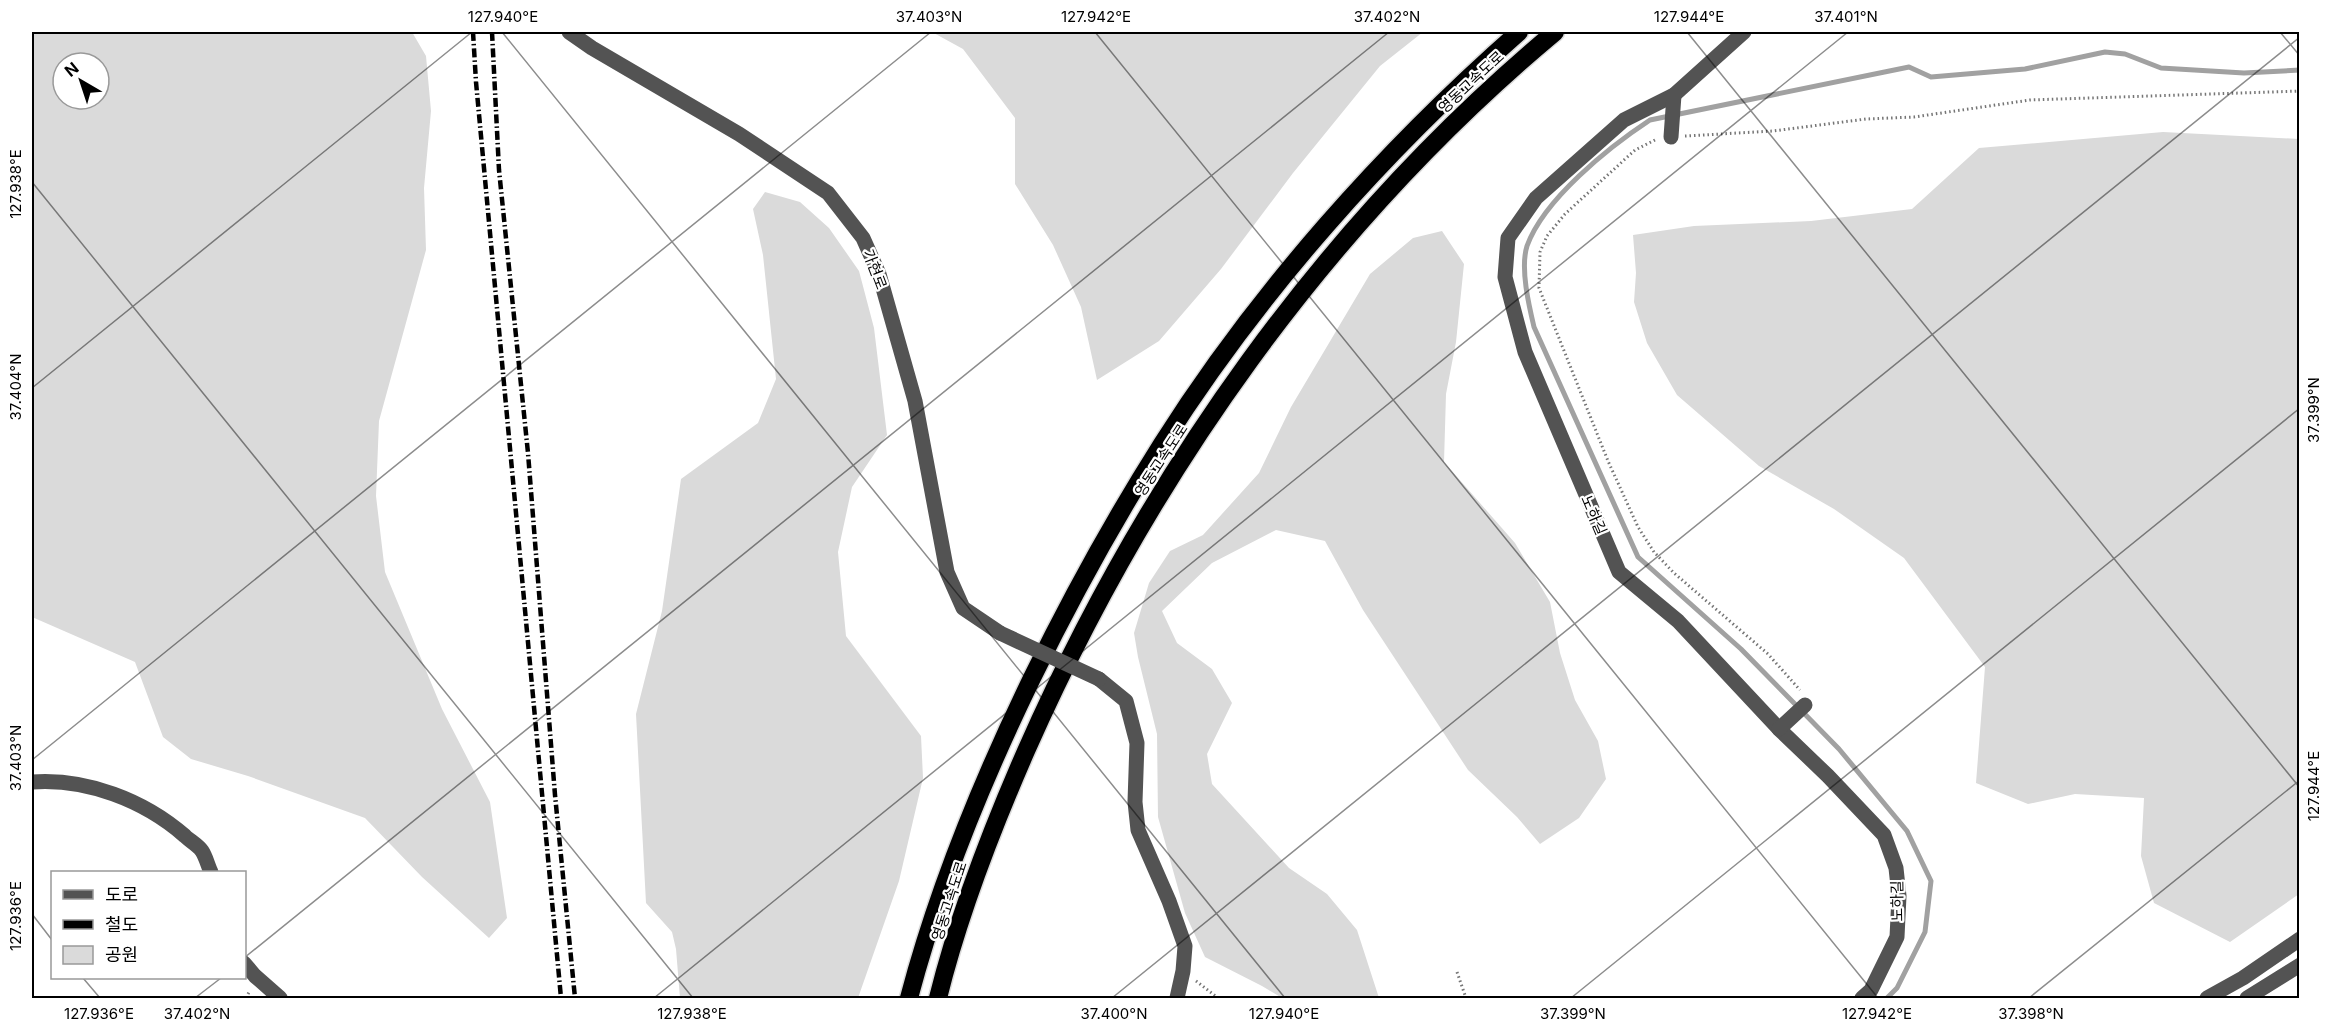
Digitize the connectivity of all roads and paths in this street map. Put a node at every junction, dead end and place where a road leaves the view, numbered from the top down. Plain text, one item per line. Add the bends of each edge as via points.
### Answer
1 (569, 32) edge
2 (1519, 32) edge
3 (1555, 32) edge
4 (1744, 32) edge
5 (2300, 92) edge
6 (1674, 99) junction
7 (1672, 132) junction
8 (1804, 699) joint
9 (1779, 729) junction
10 (32, 782) edge
11 (210, 871) edge
12 (2300, 939) edge
13 (246, 965) edge
14 (2300, 965) edge
15 (1184, 971) junction
16 (1457, 972) dead end
17 (280, 999) edge
18 (909, 999) edge
19 (938, 999) edge
20 (1177, 999) edge
21 (1218, 999) edge
22 (1466, 999) edge
23 (1862, 999) edge
24 (2207, 999) edge
25 (2247, 999) edge

1 - 15 street, 가현로, bridge via 739,134 828,194 863,237 879,274 915,401 947,572 963,608 1000,633 1099,679 1126,701 1137,743 1138,830 1185,946
2 - 18 highway, 영동고속도로 via 1469,76 1378,169 1301,256 1228,348 1163,442 1105,538 1010,723 963,833
3 - 19 highway, 영동고속도로 via 1446,130 1322,266 1244,366 1183,458 1125,552 1051,696 977,870
4 - 6 street, 노하길
5 - 7 path via 2030,100 1773,131
6 - 7 street
6 - 9 street, 노하길 via 1624,120 1536,198 1508,238 1505,277 1525,352 1619,572 1678,621
7 - 8 path via 1635,150 1565,214 1540,252 1539,288 1638,527 1674,573 1768,654
8 - 9 street
9 - 23 street, 노하길 via 1884,835 1896,868 1897,937 1871,990
10 - 11 street via 56,780 90,787 150,811 201,850
12 - 24 street
13 - 17 street
14 - 25 street
15 - 20 street, 가현로
15 - 21 path
16 - 22 path

